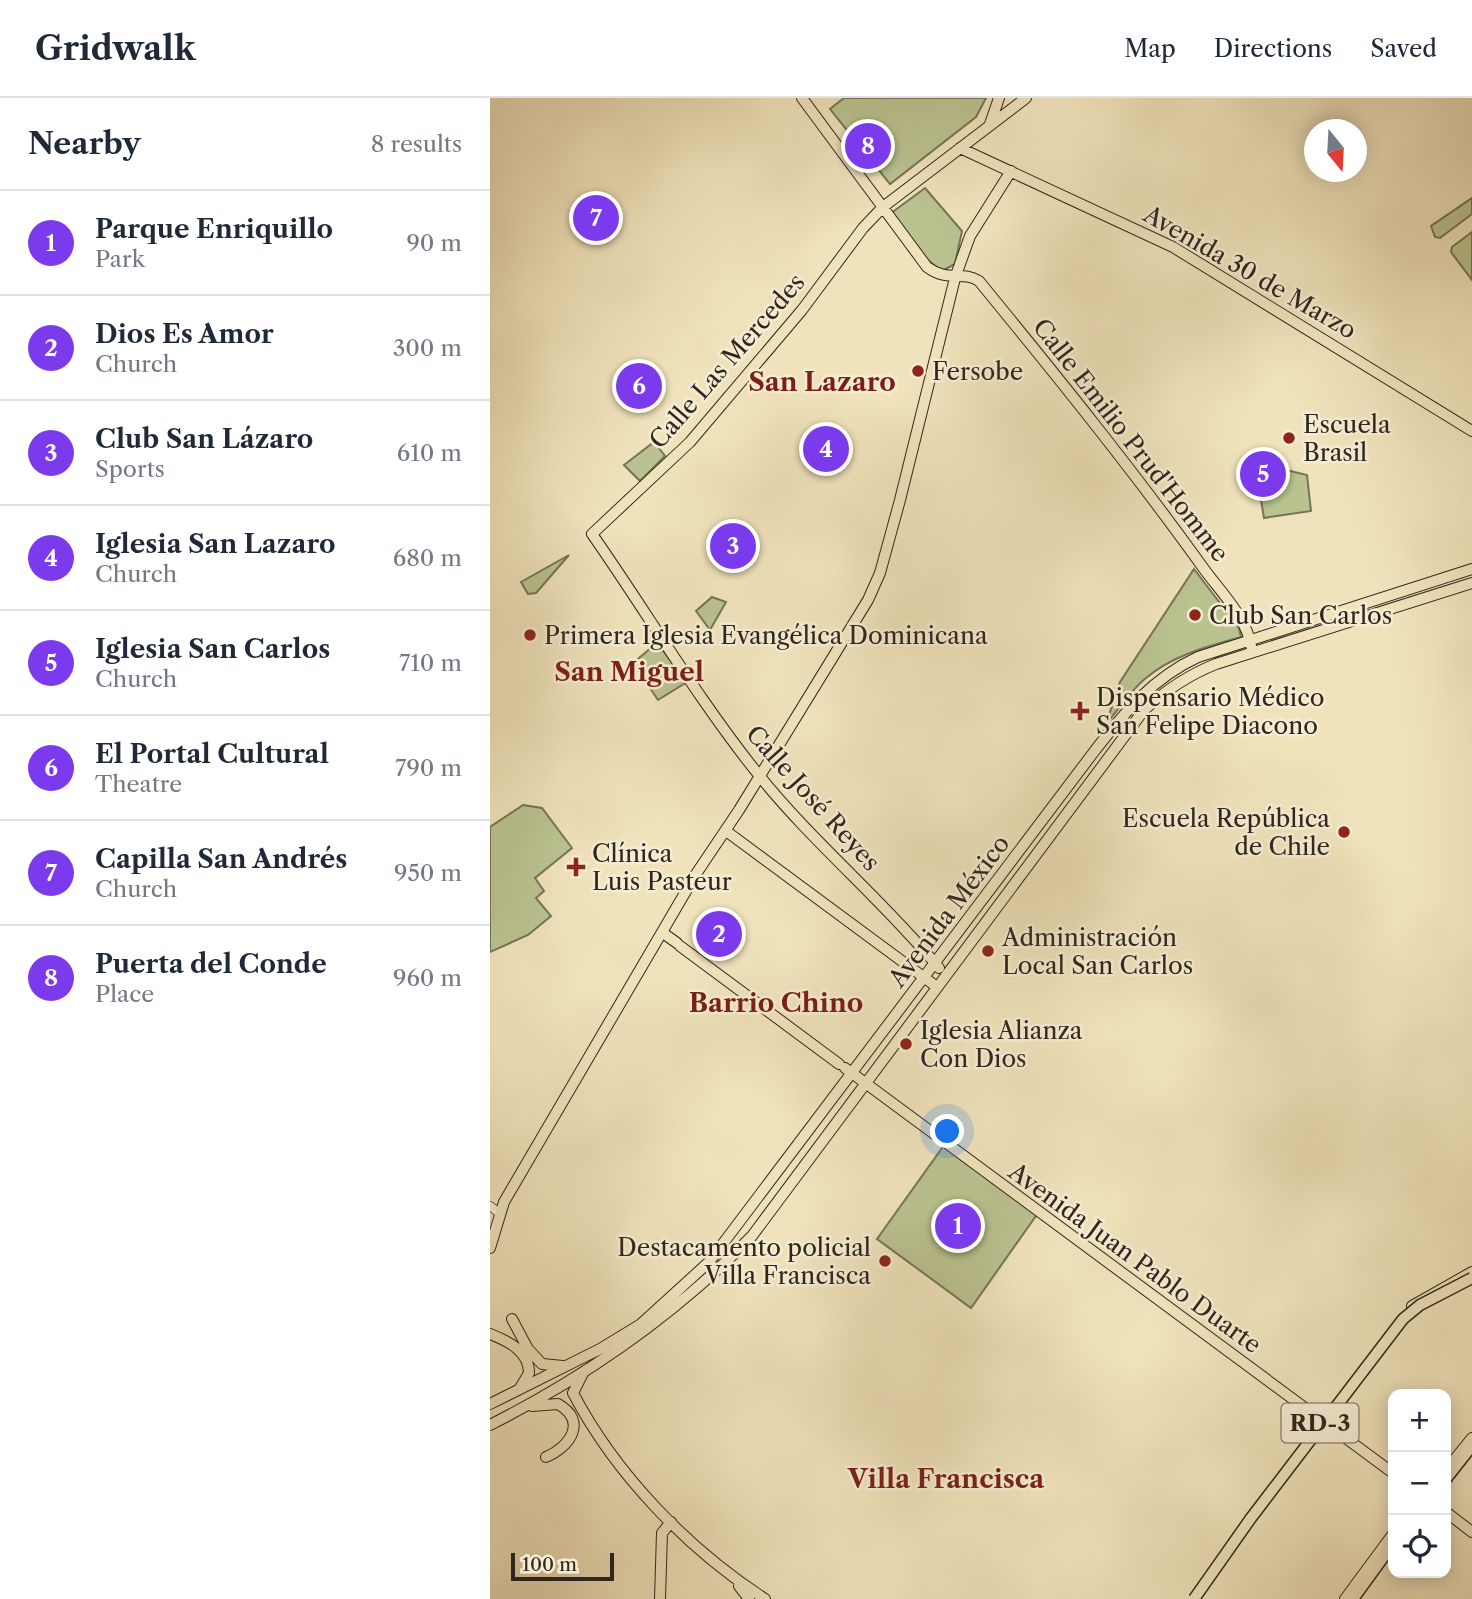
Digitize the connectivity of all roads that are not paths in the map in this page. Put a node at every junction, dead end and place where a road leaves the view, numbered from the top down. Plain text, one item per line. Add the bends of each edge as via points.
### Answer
1 (999, 98) edge
2 (1026, 98) edge
3 (817, 99) edge
4 (804, 101) edge
5 (990, 125) junction
6 (960, 148) junction
7 (1011, 171) junction
8 (883, 207) junction
9 (939, 276) junction
10 (955, 278) junction
11 (952, 294) junction
12 (1472, 431) edge
13 (592, 534) joint
14 (1472, 569) edge
15 (1472, 583) edge
16 (1250, 639) junction
17 (1252, 653) junction
18 (759, 776) junction
19 (726, 831) junction
20 (663, 933) junction
21 (936, 964) junction
22 (945, 976) junction
23 (925, 978) junction
24 (937, 988) junction
25 (846, 1069) junction
26 (865, 1084) junction
27 (490, 1206) edge
28 (499, 1213) junction
29 (490, 1248) edge
30 (1472, 1272) edge
31 (1472, 1278) edge
32 (513, 1319) dead end
33 (490, 1335) edge
34 (567, 1366) junction
35 (585, 1370) junction
36 (519, 1390) junction
37 (490, 1404) edge
38 (518, 1410) junction
39 (1322, 1421) junction
40 (490, 1425) edge
41 (1472, 1438) edge
42 (1472, 1446) edge
43 (546, 1457) dead end
44 (1451, 1464) edge
45 (1388, 1469) edge
46 (1451, 1473) edge
47 (1450, 1515) edge
48 (671, 1522) junction
49 (1472, 1532) edge
50 (1388, 1541) edge
51 (1388, 1551) edge
52 (734, 1580) junction
53 (660, 1599) edge
54 (749, 1599) edge
55 (765, 1599) edge
56 (1193, 1599) edge
57 (1345, 1599) edge
58 (1353, 1599) edge

1 - 5 main road
2 - 5 main road, Calle Las Mercedes
3 - 4 main road
4 - 8 main road
5 - 6 main road, Calle Las Mercedes
6 - 7 main road, Avenida 30 de Marzo
6 - 8 main road, Calle Las Mercedes
7 - 10 main road via 970,236
7 - 12 main road, Avenida 30 de Marzo via 1206,265
8 - 9 main road via 914,252
8 - 13 main road, Calle Las Mercedes via 697,433
9 - 10 main road, Calle Emilio Prud'Homme
9 - 11 main road
10 - 11 main road
10 - 16 main road, Calle Emilio Prud'Homme via 972,276 979,281 1197,559
11 - 18 main road via 880,573 868,600
13 - 18 main road, Calle José Reyes via 636,596 658,637
14 - 16 main road, Avenida México
15 - 17 main road, Avenida México
16 - 17 main road, Calle Emilio Prud'Homme
16 - 21 main road, Avenida México via 1181,665 1144,691
17 - 22 main road, Avenida México via 1197,671 1144,710
18 - 19 main road
18 - 21 main road, Calle José Reyes
19 - 20 main road
19 - 23 main road
20 - 25 main road, Avenida Juan Pablo Duarte
20 - 28 main road
21 - 22 main road, Calle José Reyes
21 - 23 main road, Avenida México
22 - 24 main road, Avenida México
23 - 24 main road
23 - 25 main road, Avenida México
24 - 26 main road, Avenida México
25 - 26 main road, Avenida Juan Pablo Duarte
25 - 34 main road, Avenida México via 709,1262 641,1324
26 - 35 main road, Avenida México via 752,1236 651,1328
26 - 39 main road, Avenida Juan Pablo Duarte
27 - 28 street
28 - 29 main road
30 - 39 main road, RD-3 via 1406,1311
31 - 56 highway, RD-3, bridge via 1420,1305 1403,1320
32 - 34 main road via 528,1349 542,1364
33 - 36 main road via 516,1347 529,1365
34 - 36 main road, Avenida México
35 - 38 main road, Avenida México
35 - 48 main road via 573,1393 632,1477
36 - 37 main road, Avenida México
38 - 40 main road, Avenida México
38 - 43 main road via 544,1403 558,1404 569,1413 573,1427 569,1442
39 - 45 main road, Avenida Juan Pablo Duarte
39 - 56 main road, RD-3
41 - 44 main road
42 - 46 highway
47 - 49 main road
48 - 52 main road
48 - 53 main road via 662,1533
50 - 57 main road
51 - 58 highway
52 - 54 main road
52 - 55 main road

